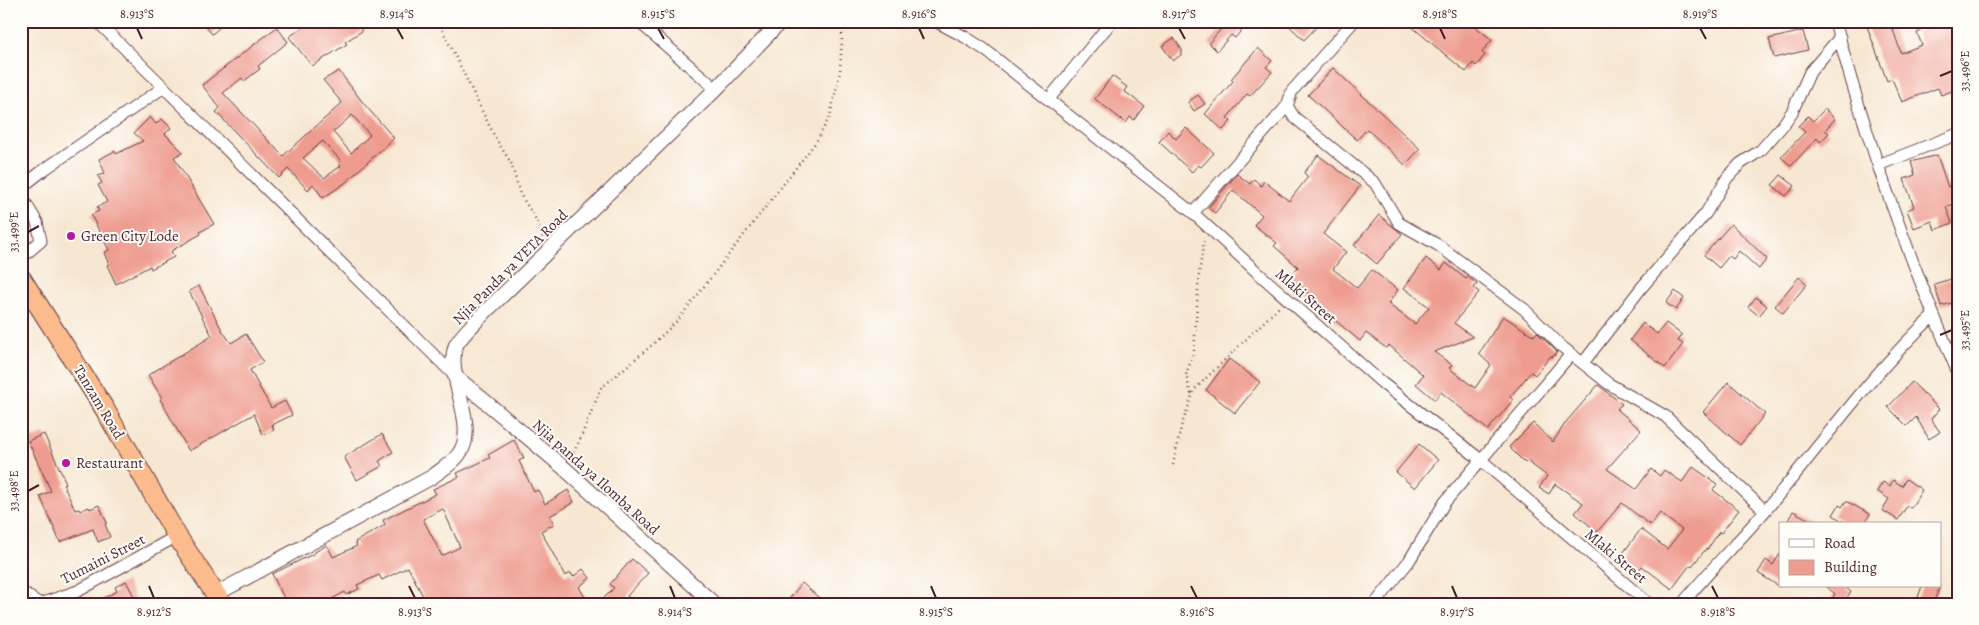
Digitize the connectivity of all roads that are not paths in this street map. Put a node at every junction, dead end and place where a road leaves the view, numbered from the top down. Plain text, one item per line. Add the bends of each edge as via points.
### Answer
1 (97, 21) edge
2 (638, 21) edge
3 (781, 21) edge
4 (935, 21) edge
5 (1112, 21) edge
6 (1354, 21) edge
7 (1835, 21) edge
8 (1840, 38) junction
9 (164, 88) junction
10 (716, 89) junction
11 (1049, 99) junction
12 (1287, 106) junction
13 (1958, 134) edge
14 (1878, 165) junction
15 (1193, 213) junction
16 (21, 258) edge
17 (21, 278) edge
18 (1933, 316) junction
19 (1571, 354) junction
20 (1583, 362) junction
21 (1958, 373) edge
22 (456, 376) junction
23 (1481, 460) junction
24 (1765, 511) junction
25 (177, 536) junction
26 (21, 591) edge
27 (219, 599) edge
28 (40, 604) edge
29 (714, 604) edge
30 (1375, 604) edge
31 (1649, 604) edge
32 (1682, 604) edge

1 - 9 street
2 - 10 street
3 - 10 street, Njia Panda ya VETA Road
4 - 11 street, Mlaki Street via 965,36
5 - 11 street
6 - 12 street via 1292,91
7 - 8 street
8 - 14 street
8 - 20 street via 1810,72 1783,125 1761,150 1740,164 1727,178 1706,213
9 - 16 street via 23,186 22,197 37,222 41,242
9 - 22 street
10 - 22 street, Njia Panda ya VETA Road via 484,313 458,342
11 - 15 street, Mlaki Street
12 - 15 street
12 - 19 street via 1294,117 1375,183 1399,223 1438,245 1524,309
13 - 14 street
14 - 18 street
15 - 23 street, Mlaki Street via 1382,383
17 - 25 highway, Tanzam Road via 104,408
18 - 21 street
18 - 24 street via 1872,379
19 - 20 street
19 - 23 street
20 - 24 street via 1609,384 1665,416
22 - 27 street, Njia Panda ya VETA Road via 465,423 459,455 432,476
22 - 29 street, Njia panda ya Ilomba Road via 564,468
23 - 30 street via 1444,502 1395,582
23 - 31 street, Mlaki Street
24 - 32 street
25 - 27 highway, Tanzam Road
25 - 28 street, Tumaini Street via 78,591
26 - 28 street

